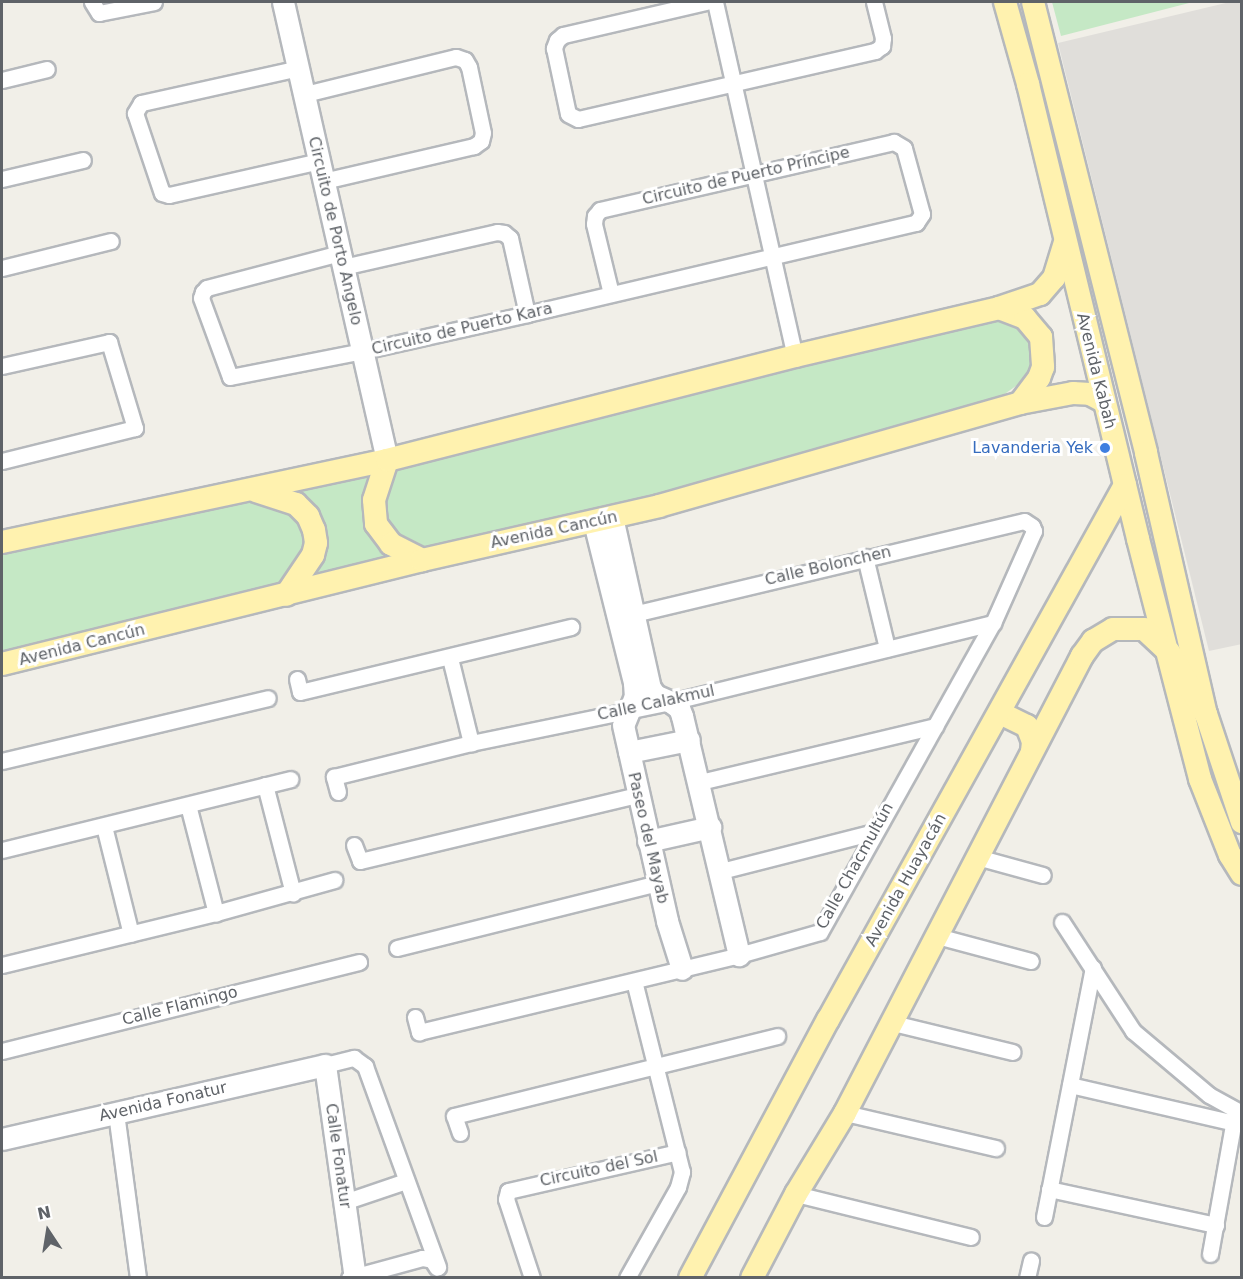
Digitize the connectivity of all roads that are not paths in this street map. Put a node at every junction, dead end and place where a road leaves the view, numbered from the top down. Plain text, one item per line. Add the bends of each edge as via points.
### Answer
1 (92, 2) edge
2 (154, 2) edge
3 (283, 2) edge
4 (706, 2) edge
5 (715, 2) edge
6 (874, 2) edge
7 (1005, 2) edge
8 (1016, 2) edge
9 (1034, 2) edge
10 (1016, 42) junction
11 (299, 68) junction
12 (47, 69) dead end
13 (2, 80) edge
14 (735, 84) junction
15 (305, 94) junction
16 (83, 160) dead end
17 (322, 171) junction
18 (756, 174) junction
19 (2, 179) edge
20 (921, 219) joint
21 (111, 241) dead end
22 (1065, 242) junction
23 (772, 257) junction
24 (342, 260) junction
25 (2, 268) edge
26 (611, 294) junction
27 (999, 308) junction
28 (527, 314) junction
29 (363, 351) junction
30 (795, 356) junction
31 (2, 366) edge
32 (1103, 401) junction
33 (1020, 403) junction
34 (387, 460) junction
35 (2, 461) edge
36 (1125, 485) junction
37 (250, 490) junction
38 (603, 519) junction
39 (1024, 521) joint
40 (2, 542) edge
41 (865, 557) junction
42 (422, 560) junction
43 (286, 595) junction
44 (633, 614) junction
45 (993, 622) junction
46 (571, 627) dead end
47 (886, 648) junction
48 (1169, 652) junction
49 (450, 657) junction
50 (2, 664) edge
51 (297, 679) dead end
52 (268, 698) dead end
53 (671, 702) junction
54 (630, 708) junction
55 (999, 713) junction
56 (1206, 714) junction
57 (935, 726) junction
58 (689, 740) junction
59 (471, 743) junction
60 (1032, 751) junction
61 (629, 752) junction
62 (2, 761) edge
63 (290, 778) dead end
64 (700, 782) junction
65 (265, 785) junction
66 (338, 792) dead end
67 (638, 795) junction
68 (188, 805) junction
69 (1242, 822) edge
70 (104, 826) junction
71 (710, 827) junction
72 (874, 832) junction
73 (648, 841) junction
74 (354, 845) dead end
75 (2, 850) edge
76 (977, 857) junction
77 (721, 871) junction
78 (1242, 874) edge
79 (1043, 875) dead end
80 (334, 880) dead end
81 (658, 883) junction
82 (293, 893) junction
83 (216, 913) junction
84 (1062, 922) dead end
85 (131, 934) junction
86 (937, 936) junction
87 (398, 948) dead end
88 (739, 955) junction
89 (1031, 961) dead end
90 (360, 962) dead end
91 (2, 965) edge
92 (1093, 968) junction
93 (682, 969) junction
94 (633, 981) junction
95 (415, 1017) dead end
96 (893, 1023) junction
97 (777, 1036) dead end
98 (2, 1051) edge
99 (1013, 1052) dead end
100 (325, 1065) junction
101 (656, 1067) junction
102 (1070, 1085) junction
103 (116, 1113) junction
104 (845, 1113) junction
105 (1237, 1115) edge
106 (460, 1132) dead end
107 (2, 1139) edge
108 (996, 1148) dead end
109 (678, 1152) junction
110 (406, 1181) junction
111 (1049, 1189) junction
112 (796, 1194) junction
113 (344, 1202) junction
114 (1044, 1217) dead end
115 (1216, 1225) junction
116 (971, 1237) dead end
117 (1210, 1254) dead end
118 (1031, 1260) dead end
119 (435, 1268) edge
120 (353, 1277) edge
121 (138, 1278) edge
122 (532, 1278) edge
123 (627, 1278) edge
124 (690, 1278) edge
125 (752, 1278) edge
126 (1027, 1278) edge

1 - 2 street via 99,13
3 - 11 street, Circuito de Porto Angelo
4 - 14 street via 563,35 554,48 568,114 579,119
5 - 14 street
6 - 14 street via 883,38 882,46 875,51
7 - 10 main road, Avenida Kabah
8 - 10 main road
9 - 56 main road, Avenida Kabah
10 - 22 main road, Avenida Kabah
11 - 15 street, Circuito de Porto Angelo
11 - 17 street via 141,104 135,113 162,193
12 - 13 street
14 - 18 street
15 - 17 street, Circuito de Porto Angelo
15 - 17 street via 456,57 465,60 469,67 483,133 474,146
16 - 19 street
17 - 24 street, Circuito de Porto Angelo
18 - 20 street, Circuito de Puerto Príncipe via 900,143
18 - 23 street
18 - 26 street, Circuito de Puerto Príncipe via 600,210 594,224
20 - 23 street, Circuito de Puerto Kara
21 - 25 street
22 - 27 main road via 1054,278 1040,294
22 - 32 main road, Avenida Kabah
23 - 26 street, Circuito de Puerto Kara
23 - 30 street
24 - 28 street via 504,233 510,238
24 - 29 street, Circuito de Porto Angelo
24 - 29 street, Circuito de Puerto Kara via 207,288 201,297 230,377
26 - 28 street, Circuito de Puerto Kara
27 - 30 main road
27 - 33 main road via 1025,318 1041,337 1043,367
28 - 29 street, Circuito de Puerto Kara
29 - 34 street, Circuito de Porto Angelo
30 - 34 main road
31 - 35 street via 109,342 135,428
32 - 33 main road, Avenida Cancún via 1090,394 1073,393
32 - 36 main road, Avenida Kabah
33 - 38 main road, Avenida Cancún
34 - 37 main road
34 - 42 main road via 374,500 376,524 391,544
36 - 48 main road, Avenida Kabah
36 - 55 main road, Avenida Huayacán
37 - 40 main road
37 - 43 main road via 296,504 308,516 314,530 316,543 312,555
38 - 42 main road, Avenida Cancún
38 - 44 street
38 - 54 street, Paseo del Mayab via 634,683 635,696
39 - 41 street, Calle Bolonchen
39 - 45 street, Calle Chacmultún via 1032,526 1034,536
41 - 44 street, Calle Bolonchen
41 - 47 street
42 - 43 main road, Avenida Cancún
43 - 50 main road, Avenida Cancún
44 - 53 street via 650,688 655,695
45 - 47 street, Calle Calakmul
45 - 57 street, Calle Chacmultún
46 - 49 street
47 - 53 street, Calle Calakmul
48 - 56 main road
48 - 60 main road via 1144,629 1113,629 1093,641
48 - 78 main road, Avenida Kabah via 1200,780 1230,855
49 - 51 street via 300,692
49 - 59 street
52 - 62 street
53 - 54 street, Calle Calakmul
53 - 58 street via 679,708
54 - 59 street, Calle Calakmul
54 - 61 street, Paseo del Mayab via 623,725
55 - 60 main road via 1027,726
55 - 124 main road, Avenida Huayacán
56 - 69 main road, Avenida Kabah
57 - 64 street
57 - 72 street, Calle Chacmultún
58 - 61 street
58 - 64 street
59 - 66 street, Calle Calakmul via 334,777
60 - 76 main road
61 - 67 street, Paseo del Mayab
63 - 65 street
64 - 71 street
65 - 68 street
65 - 82 street
67 - 73 street, Paseo del Mayab
67 - 74 street via 360,861
68 - 70 street
68 - 83 street
70 - 75 street
70 - 85 street
71 - 73 street
71 - 77 street
72 - 77 street
72 - 88 street, Calle Chacmultún via 820,932
73 - 81 street, Paseo del Mayab
76 - 79 street
76 - 86 main road
77 - 88 street
80 - 82 street
81 - 87 street
81 - 93 street, Paseo del Mayab
82 - 83 street
83 - 85 street
84 - 92 street
85 - 91 street
86 - 89 street
86 - 96 main road
88 - 93 street, Calle Chacmultún
90 - 98 street, Calle Flamingo
92 - 102 street
92 - 105 street via 1133,1031
93 - 94 street, Calle Chacmultún
94 - 95 street, Calle Chacmultún via 419,1032
94 - 101 street
96 - 99 street
96 - 104 main road
97 - 101 street
100 - 103 street, Avenida Fonatur
100 - 110 street via 354,1058 365,1066
100 - 113 street, Calle Fonatur
101 - 106 street via 454,1116
101 - 109 street
102 - 105 street
102 - 111 street
103 - 107 street, Avenida Fonatur
103 - 121 street
104 - 108 street
104 - 112 main road
105 - 115 street
109 - 122 street, Circuito del Sol via 508,1191 506,1199
109 - 123 street, Circuito del Sol via 682,1172 678,1187
110 - 113 street
110 - 119 street
111 - 114 street
111 - 115 street
112 - 116 street
112 - 125 main road
113 - 120 street, Calle Fonatur
115 - 117 street
118 - 126 street
119 - 120 street via 422,1258

